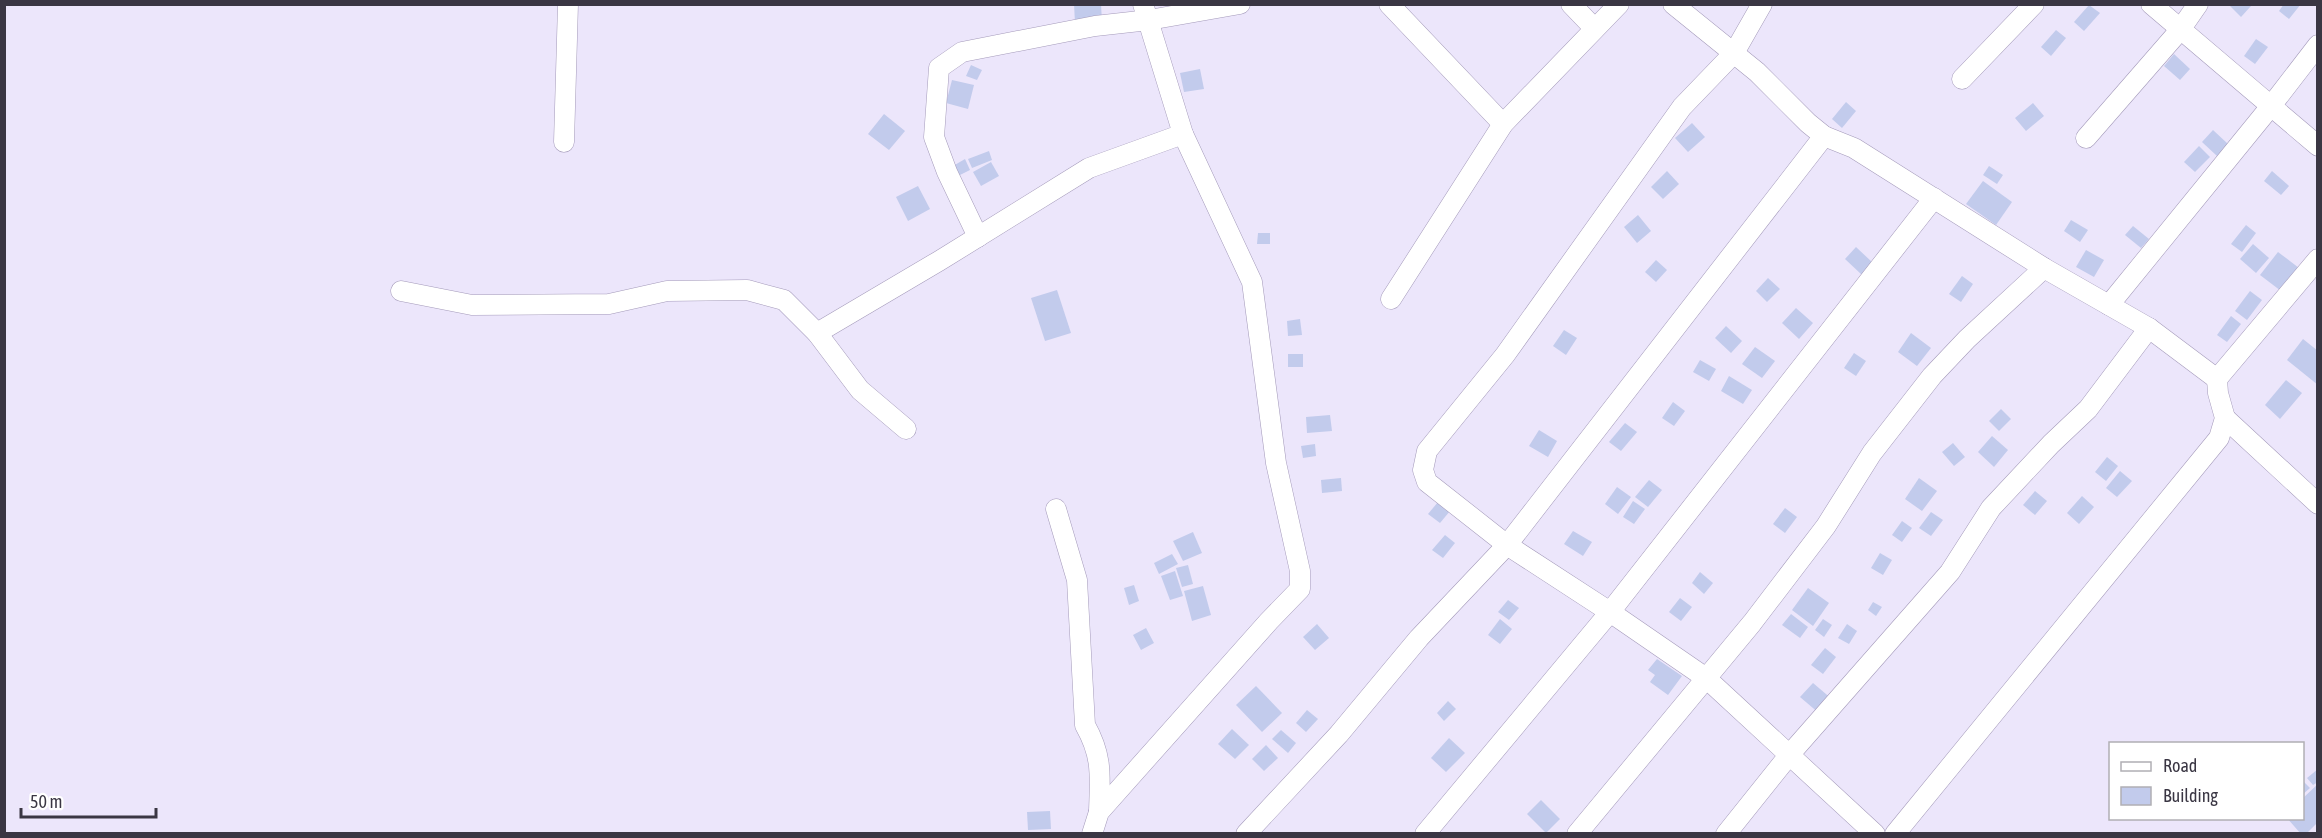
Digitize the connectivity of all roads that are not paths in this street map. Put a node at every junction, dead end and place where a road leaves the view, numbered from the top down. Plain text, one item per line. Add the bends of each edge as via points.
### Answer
1 (568, 4) edge
2 (1240, 4) edge
3 (1389, 4) edge
4 (1571, 4) edge
5 (1618, 4) edge
6 (1672, 4) edge
7 (1762, 4) edge
8 (2034, 4) edge
9 (2151, 4) edge
10 (2198, 4) edge
11 (1146, 12) edge
12 (1594, 28) junction
13 (2180, 30) junction
14 (2318, 45) edge
15 (1734, 53) junction
16 (1962, 79) dead end
17 (2271, 106) junction
18 (1503, 124) junction
19 (1183, 134) junction
20 (1824, 136) junction
21 (2086, 138) dead end
22 (564, 142) dead end
23 (2318, 146) edge
24 (1934, 198) junction
25 (978, 237) junction
26 (2318, 259) edge
27 (2044, 268) junction
28 (401, 291) dead end
29 (1390, 298) dead end
30 (2109, 304) junction
31 (2149, 328) junction
32 (817, 333) junction
33 (2217, 379) junction
34 (2225, 418) junction
35 (906, 429) dead end
36 (2318, 504) edge
37 (1056, 509) dead end
38 (1507, 545) junction
39 (1610, 612) junction
40 (1706, 678) junction
41 (1790, 754) junction
42 (1099, 812) junction
43 (1092, 834) edge
44 (1246, 834) edge
45 (1425, 834) edge
46 (1577, 834) edge
47 (1726, 834) edge
48 (1875, 834) edge
49 (1895, 834) edge

1 - 22 street
2 - 11 street
3 - 18 street
4 - 12 street
5 - 12 street
6 - 15 street
7 - 15 street
8 - 16 street
9 - 13 street
10 - 13 street
11 - 19 street
11 - 25 street via 962,52 939,68 934,137
12 - 18 street
13 - 17 street
13 - 21 street
14 - 17 street
15 - 20 street
15 - 38 street via 1682,107 1505,355 1427,451 1423,470 1427,482
17 - 23 street
17 - 30 street
18 - 29 street
19 - 25 street via 1089,168
19 - 42 street via 1252,282 1276,463 1300,571 1300,589
20 - 24 street via 1854,148
20 - 38 street
24 - 27 street
24 - 39 street
25 - 32 street
26 - 33 street
27 - 30 street
27 - 40 street via 1932,376 1872,453 1826,526
28 - 32 street via 472,304 609,304 666,291 747,290 784,300
30 - 31 street
31 - 33 street
31 - 41 street via 2088,409 1991,508 1950,572
32 - 35 street via 860,390
33 - 34 street
34 - 36 street
34 - 49 street via 2219,438
37 - 42 street via 1077,580 1085,724 1096,743 1100,762
38 - 39 street
38 - 44 street
39 - 40 street
39 - 45 street
40 - 41 street
40 - 46 street
41 - 47 street
41 - 48 street
42 - 43 street

